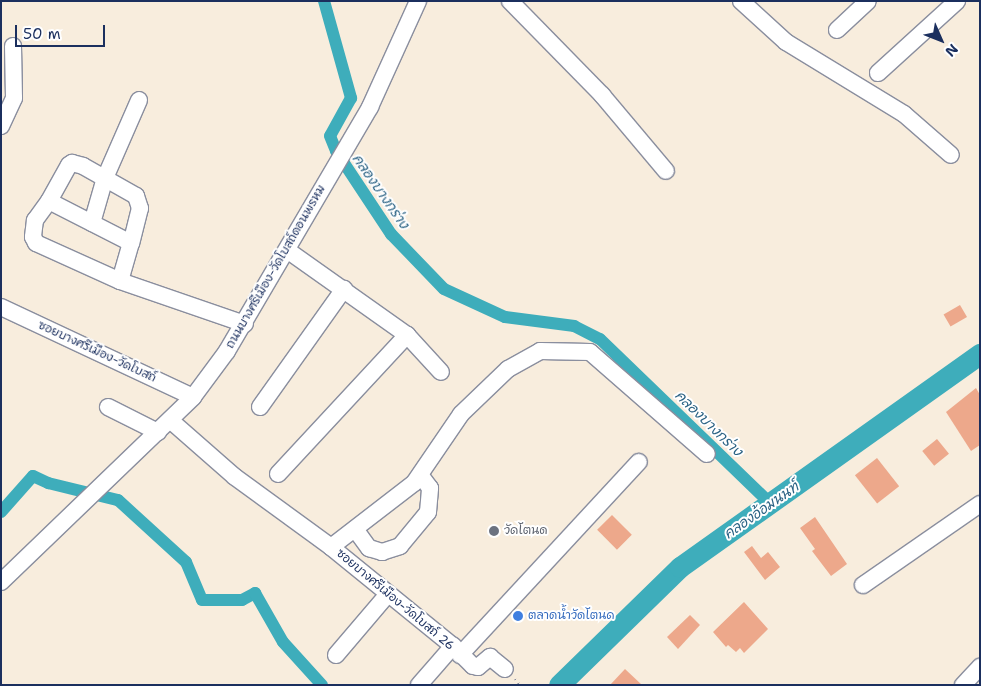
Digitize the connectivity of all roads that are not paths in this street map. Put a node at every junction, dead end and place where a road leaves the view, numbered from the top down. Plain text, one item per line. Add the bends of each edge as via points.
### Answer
1 (418, 1) edge
2 (510, 1) edge
3 (740, 1) edge
4 (868, 1) edge
5 (958, 1) edge
6 (836, 30) dead end
7 (13, 46) dead end
8 (878, 73) dead end
9 (139, 100) dead end
10 (1, 126) edge
11 (951, 155) dead end
12 (666, 171) dead end
13 (106, 178) junction
14 (49, 201) junction
15 (92, 223) junction
16 (131, 243) junction
17 (287, 250) junction
18 (120, 281) junction
19 (344, 289) junction
20 (1, 306) edge
21 (245, 324) junction
22 (407, 335) junction
23 (441, 372) dead end
24 (193, 396) junction
25 (108, 407) dead end
26 (260, 407) dead end
27 (170, 420) junction
28 (158, 432) junction
29 (707, 454) dead end
30 (639, 462) dead end
31 (278, 474) dead end
32 (420, 476) junction
33 (980, 504) edge
34 (355, 529) junction
35 (331, 547) junction
36 (1, 582) edge
37 (863, 585) dead end
38 (388, 594) junction
39 (457, 650) junction
40 (336, 654) dead end
41 (980, 666) edge
42 (506, 669) dead end
43 (419, 685) edge
44 (963, 685) edge

1 - 17 street, ถนนบางศรีเมือง-วัดโบสถ์ดอนพรหม via 392,65
2 - 12 street via 602,95
3 - 11 street via 786,42 904,114
4 - 6 street
5 - 8 street
7 - 10 street via 14,98
9 - 13 street
13 - 14 street via 72,163
13 - 15 street
13 - 16 street via 130,191 140,202
14 - 15 street
14 - 18 street via 35,220 34,240
15 - 16 street
16 - 18 street
17 - 19 street
17 - 21 street, ถนนบางศรีเมือง-วัดโบสถ์ดอนพรหม
18 - 21 street
19 - 22 street
19 - 26 street
20 - 24 street, ซอยบางศรีเมือง-วัดโบสถ์
21 - 24 street, ถนนบางศรีเมือง-วัดโบสถ์ดอนพรหม
22 - 23 street
22 - 31 street
24 - 27 street, ถนนบางศรีเมือง-วัดโบสถ์ดอนพรหม
25 - 28 street
27 - 28 street, ถนนบางศรีเมือง-วัดโบสถ์ดอนพรหม
27 - 35 street, ซอยบางศรีเมือง-วัดโบสถ์ 26 via 235,477
28 - 36 street, ถนนบางศรีเมือง-วัดโบสถ์ดอนพรหม
29 - 32 street via 590,352 540,351 508,369 461,414
30 - 39 street, ซอยบางศรีเมือง-วัดโบสถ์ 26
32 - 34 street
32 - 34 street via 430,488 428,512 400,546 382,552 369,548
33 - 37 street
34 - 35 street
35 - 38 street, ซอยบางศรีเมือง-วัดโบสถ์ 26
38 - 39 street, ซอยบางศรีเมือง-วัดโบสถ์ 26
38 - 40 street
39 - 42 street via 475,667 490,657
39 - 43 street
41 - 44 street

